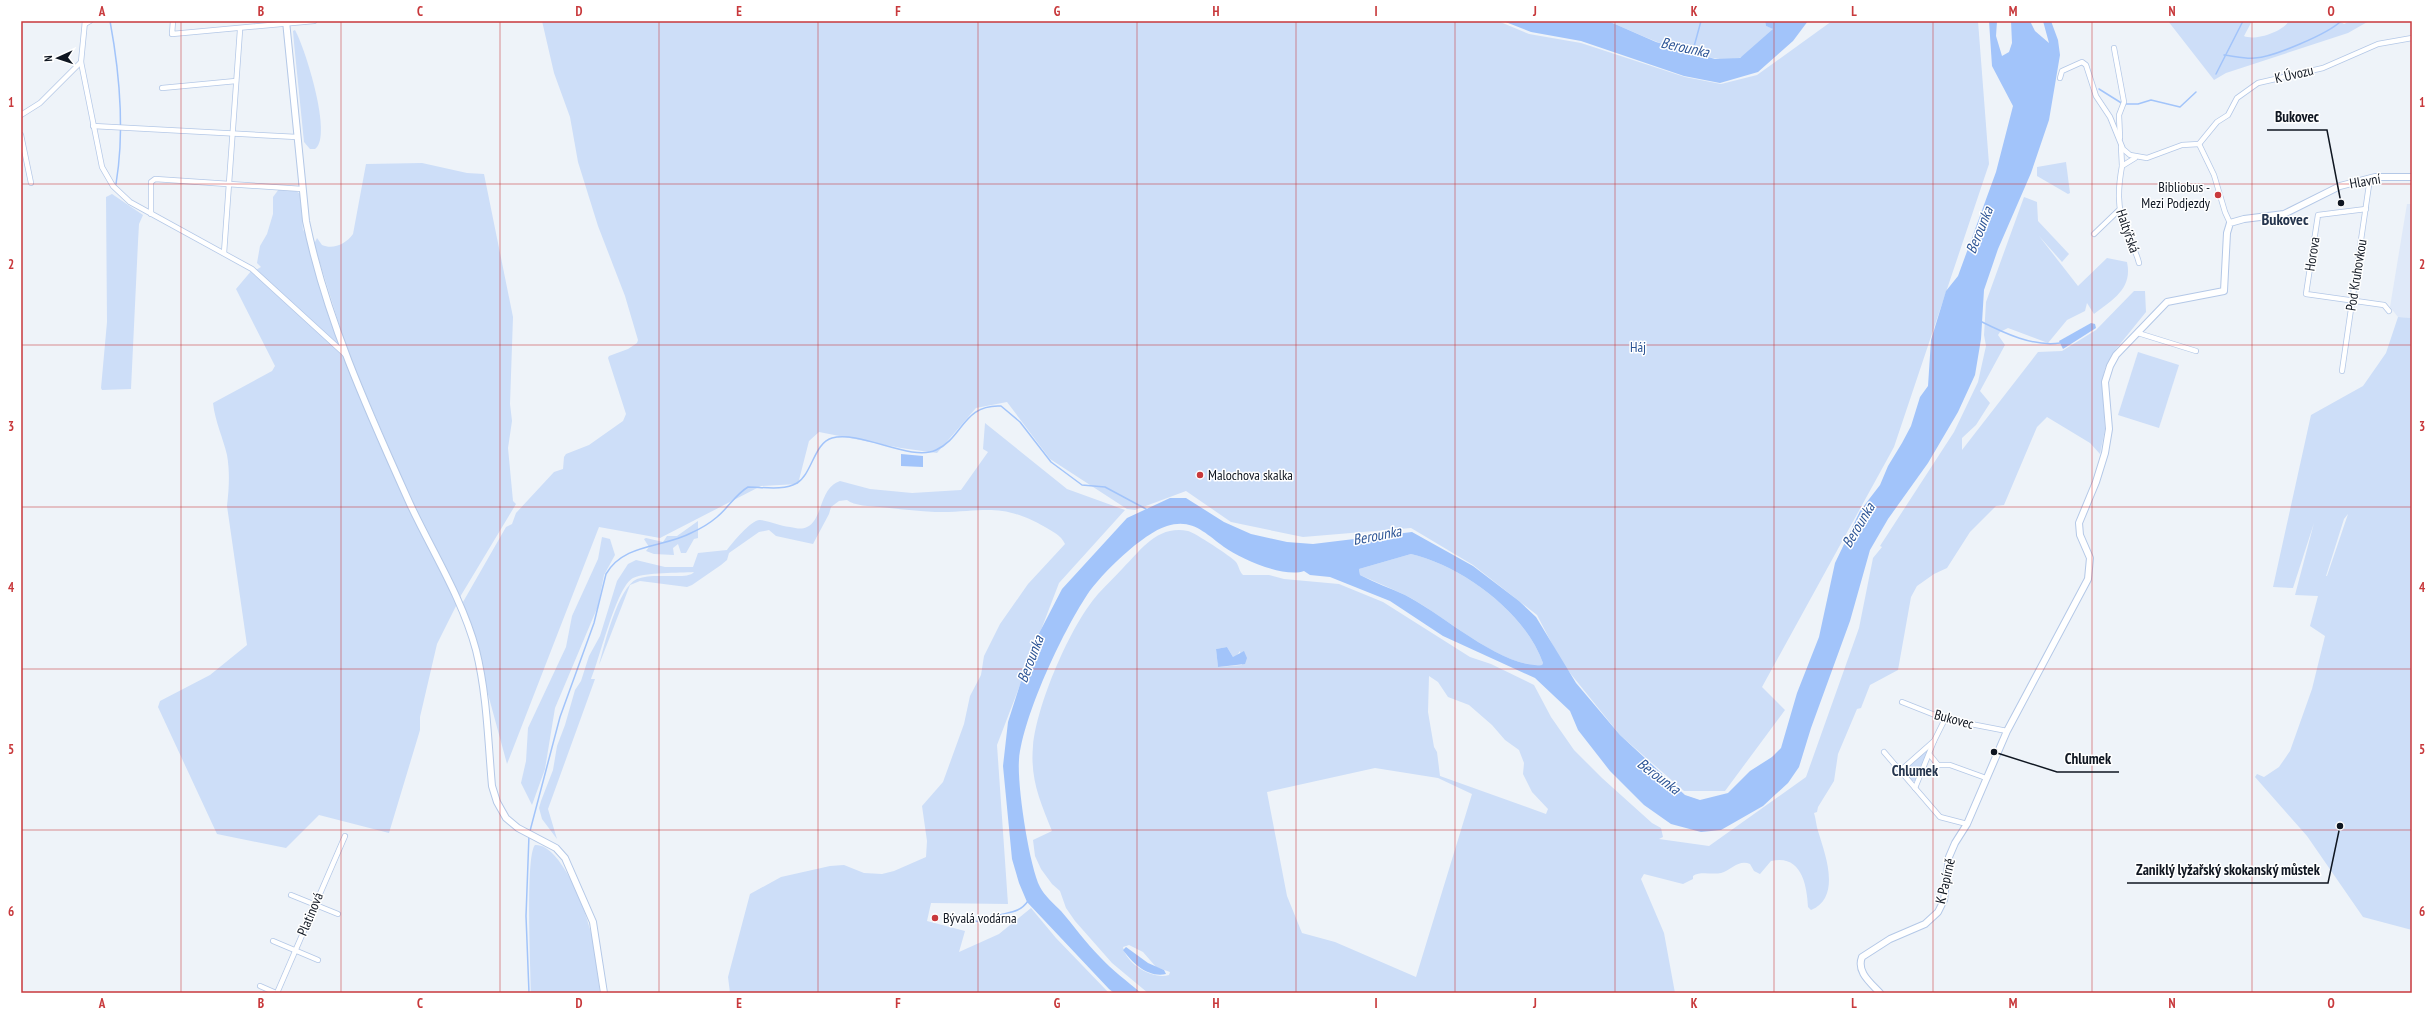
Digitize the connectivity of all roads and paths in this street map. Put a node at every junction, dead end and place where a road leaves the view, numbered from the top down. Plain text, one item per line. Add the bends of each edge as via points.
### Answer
1 (90, 21) edge
2 (173, 21) edge
3 (314, 21) edge
4 (85, 23) edge
5 (286, 23) edge
6 (240, 30) junction
7 (2412, 38) edge
8 (2114, 48) dead end
9 (81, 62) junction
10 (2060, 78) dead end
11 (236, 81) junction
12 (162, 88) dead end
13 (21, 115) edge
14 (93, 126) junction
15 (233, 134) junction
16 (21, 135) edge
17 (297, 137) junction
18 (2121, 143) junction
19 (2199, 144) junction
20 (2135, 158) junction
21 (2122, 166) junction
22 (2412, 177) edge
23 (2370, 178) junction
24 (31, 182) dead end
25 (230, 184) junction
26 (302, 189) junction
27 (2366, 209) junction
28 (2119, 210) junction
29 (151, 214) junction
30 (2318, 215) joint
31 (2230, 223) junction
32 (2094, 234) dead end
33 (224, 253) junction
34 (2139, 263) dead end
35 (2351, 300) junction
36 (2389, 311) dead end
37 (2138, 333) junction
38 (2196, 351) dead end
39 (346, 355) junction
40 (2342, 371) dead end
41 (1902, 702) dead end
42 (1945, 719) junction
43 (2007, 731) junction
44 (1934, 741) junction
45 (1884, 752) dead end
46 (1930, 755) junction
47 (1900, 771) junction
48 (1986, 778) junction
49 (1915, 788) junction
50 (1966, 824) junction
51 (345, 836) dead end
52 (291, 894) dead end
53 (314, 904) junction
54 (338, 914) dead end
55 (273, 941) dead end
56 (295, 950) junction
57 (318, 960) dead end
58 (260, 986) dead end
59 (276, 993) edge
60 (604, 993) edge
61 (1880, 993) edge

1 - 4 street
2 - 6 street via 172,34
3 - 5 street
4 - 9 street
5 - 6 street
5 - 17 street
6 - 11 street
7 - 19 street, K Úvozu via 2378,44 2323,68 2258,83 2237,98 2228,115 2217,122
8 - 18 street via 2124,102 2118,122
9 - 13 street via 40,103
9 - 14 street
10 - 18 street via 2062,71 2082,62 2086,64 2096,96 2110,117
11 - 12 street
11 - 15 street
14 - 15 street
14 - 29 street via 102,167 113,186 130,202
15 - 17 street
15 - 25 street
16 - 24 street
17 - 26 street
18 - 20 street via 2127,153
18 - 21 street, Haltýřská
19 - 20 street via 2182,145 2147,158
19 - 31 street via 2214,175
20 - 21 street
21 - 28 street, Haltýřská via 2118,192
22 - 23 street, Hlavní
23 - 27 street, Pod Kruhovkou
23 - 31 street, Hlavní via 2334,189 2284,214
25 - 26 street
25 - 29 street via 155,178 151,182
25 - 33 street
26 - 39 street via 312,249
27 - 30 street, Hlavní
27 - 35 street, Pod Kruhovkou
28 - 32 street
28 - 34 street, Haltýřská
29 - 33 street
30 - 35 street, Horova via 2306,294
31 - 37 street, K Papírně via 2227,233 2224,291 2171,300
33 - 39 street via 252,269
35 - 36 street via 2384,305
35 - 40 street, Pod Kruhovkou
37 - 38 street
37 - 43 street, K Papírně via 2116,355 2105,382 2109,429 2105,453 2079,523 2080,535 2090,558 2091,571
39 - 60 street via 411,505 460,602 476,650 483,683 492,786 497,802 506,818 518,828 556,848 565,858 593,922
41 - 42 street, Bukovec
42 - 43 street, Bukovec
42 - 44 street
43 - 48 street, K Papírně
44 - 46 street
44 - 47 street
45 - 47 street
46 - 48 street via 1938,765 1950,765
46 - 49 street
47 - 49 street
48 - 50 street, K Papírně
49 - 50 street via 1940,817
50 - 61 street, K Papírně via 1949,857 1944,900 1938,912 1925,924 1890,939 1862,957 1860,964 1864,975
51 - 53 street, Platinová
52 - 53 street
53 - 54 street
53 - 56 street, Platinová
55 - 56 street
56 - 57 street
56 - 59 street, Platinová
58 - 59 street

